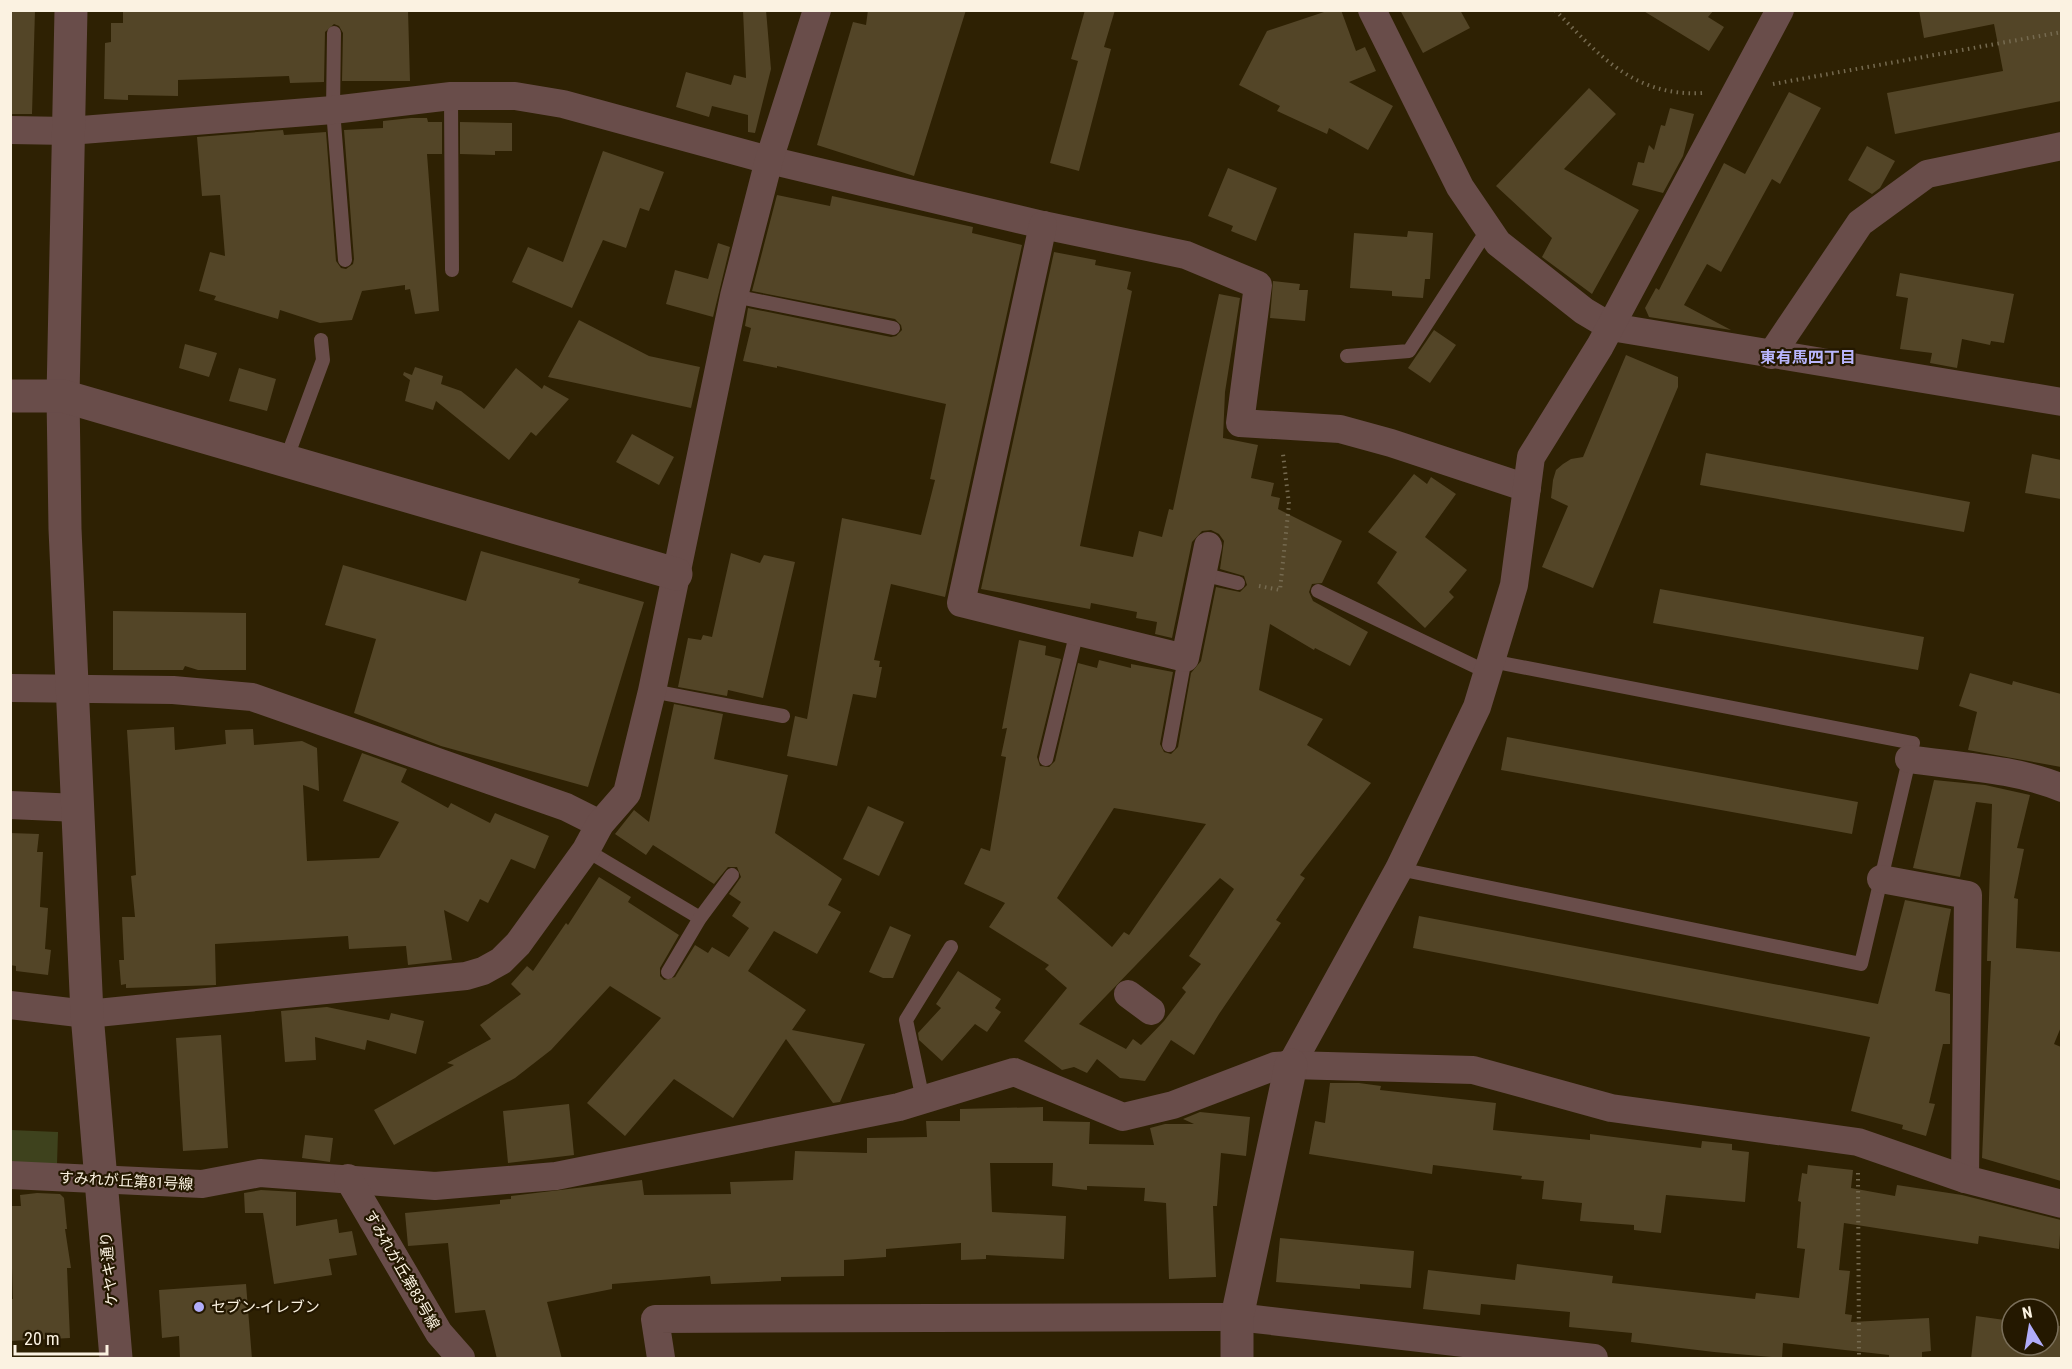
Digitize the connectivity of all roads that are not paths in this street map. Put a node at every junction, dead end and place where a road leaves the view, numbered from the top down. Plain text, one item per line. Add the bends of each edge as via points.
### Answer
1 (71, 10) edge
2 (817, 10) edge
3 (1372, 10) edge
4 (1780, 10) edge
5 (334, 33) dead end
6 (451, 96) junction
7 (333, 110) junction
8 (10, 130) edge
9 (69, 131) junction
10 (2061, 146) edge
11 (770, 160) junction
12 (1043, 225) junction
13 (1488, 229) junction
14 (345, 260) dead end
15 (452, 270) dead end
16 (734, 296) junction
17 (1611, 327) junction
18 (893, 328) dead end
19 (321, 340) dead end
20 (1771, 355) junction
21 (1347, 356) dead end
22 (10, 396) edge
23 (63, 396) junction
24 (2061, 402) edge
25 (286, 461) junction
26 (1527, 488) junction
27 (1208, 546) dead end
28 (676, 574) junction
29 (1202, 574) junction
30 (1239, 583) road end
31 (1318, 591) dead end
32 (1077, 631) junction
33 (1185, 658) junction
34 (1490, 667) junction
35 (10, 688) edge
36 (71, 690) junction
37 (652, 691) junction
38 (783, 716) dead end
39 (1169, 745) dead end
40 (1046, 759) dead end
41 (1909, 759) junction
42 (2061, 788) edge
43 (10, 805) edge
44 (78, 808) junction
45 (600, 824) junction
46 (586, 850) junction
47 (1399, 869) junction
48 (732, 876) dead end
49 (1881, 879) junction
50 (700, 918) junction
51 (951, 947) dead end
52 (668, 972) dead end
53 (1128, 994) dead end
54 (10, 1005) edge
55 (1151, 1011) dead end
56 (87, 1014) junction
57 (1291, 1065) junction
58 (923, 1100) junction
59 (10, 1176) edge
60 (348, 1178) junction
61 (102, 1179) junction
62 (1965, 1179) junction
63 (2061, 1204) edge
64 (1237, 1317) junction
65 (116, 1359) edge
66 (461, 1359) edge
67 (661, 1359) edge
68 (1237, 1359) edge
69 (1594, 1359) edge

1 - 9 street, ケヤキ通り
2 - 11 street
3 - 13 street via 1460,187
4 - 17 street
5 - 7 lane
6 - 7 street
6 - 11 street via 515,96 563,104
6 - 15 lane
7 - 9 street
7 - 14 lane
8 - 9 street
9 - 23 street, ケヤキ通り
10 - 20 street via 1928,174 1908,188 1860,223
11 - 12 street
11 - 16 street
12 - 26 street via 1186,255 1258,285 1240,423 1340,429
12 - 32 street via 961,603
13 - 17 street via 1498,243 1584,311
13 - 21 lane via 1409,351
16 - 18 lane
16 - 28 street
17 - 20 street
17 - 26 street via 1532,457
19 - 25 lane via 323,360
20 - 24 street
22 - 23 street
23 - 25 street
23 - 36 street, ケヤキ通り
25 - 28 street
26 - 34 street via 1514,585
27 - 29 street
28 - 37 street
29 - 30 lane
29 - 33 street
31 - 34 lane
32 - 33 street
32 - 40 lane
33 - 39 lane
34 - 41 lane via 1913,743
34 - 47 street via 1477,707
35 - 36 street
36 - 44 street, ケヤキ通り
36 - 45 street via 174,690 252,697 566,807
37 - 38 lane
37 - 45 street via 627,793
41 - 42 street via 1992,771
41 - 49 lane
43 - 44 street
44 - 56 street, ケヤキ通り
45 - 46 street
46 - 50 lane
46 - 56 street via 518,944 501,961 483,971 466,976
47 - 49 lane via 1861,964
47 - 57 street
48 - 50 lane
49 - 62 street via 1968,895
50 - 52 lane
51 - 58 lane via 906,1020
53 - 55 street
54 - 56 street
56 - 61 street, ケヤキ通り
57 - 58 street, すみれが丘第81号線 via 1275,1066 1173,1106 1123,1117 1014,1072
57 - 62 street, すみれが丘第81号線 via 1473,1070 1611,1108 1858,1142
57 - 64 street
58 - 60 street, すみれが丘第81号線 via 556,1176 435,1186
59 - 61 street, すみれが丘第81号線
60 - 61 street, すみれが丘第81号線 via 260,1173 202,1184
60 - 66 street, すみれが丘第83号線 via 439,1333
61 - 65 street, ケヤキ通り
62 - 63 street, すみれが丘第81号線
64 - 67 street via 655,1319
64 - 68 street
64 - 69 street

